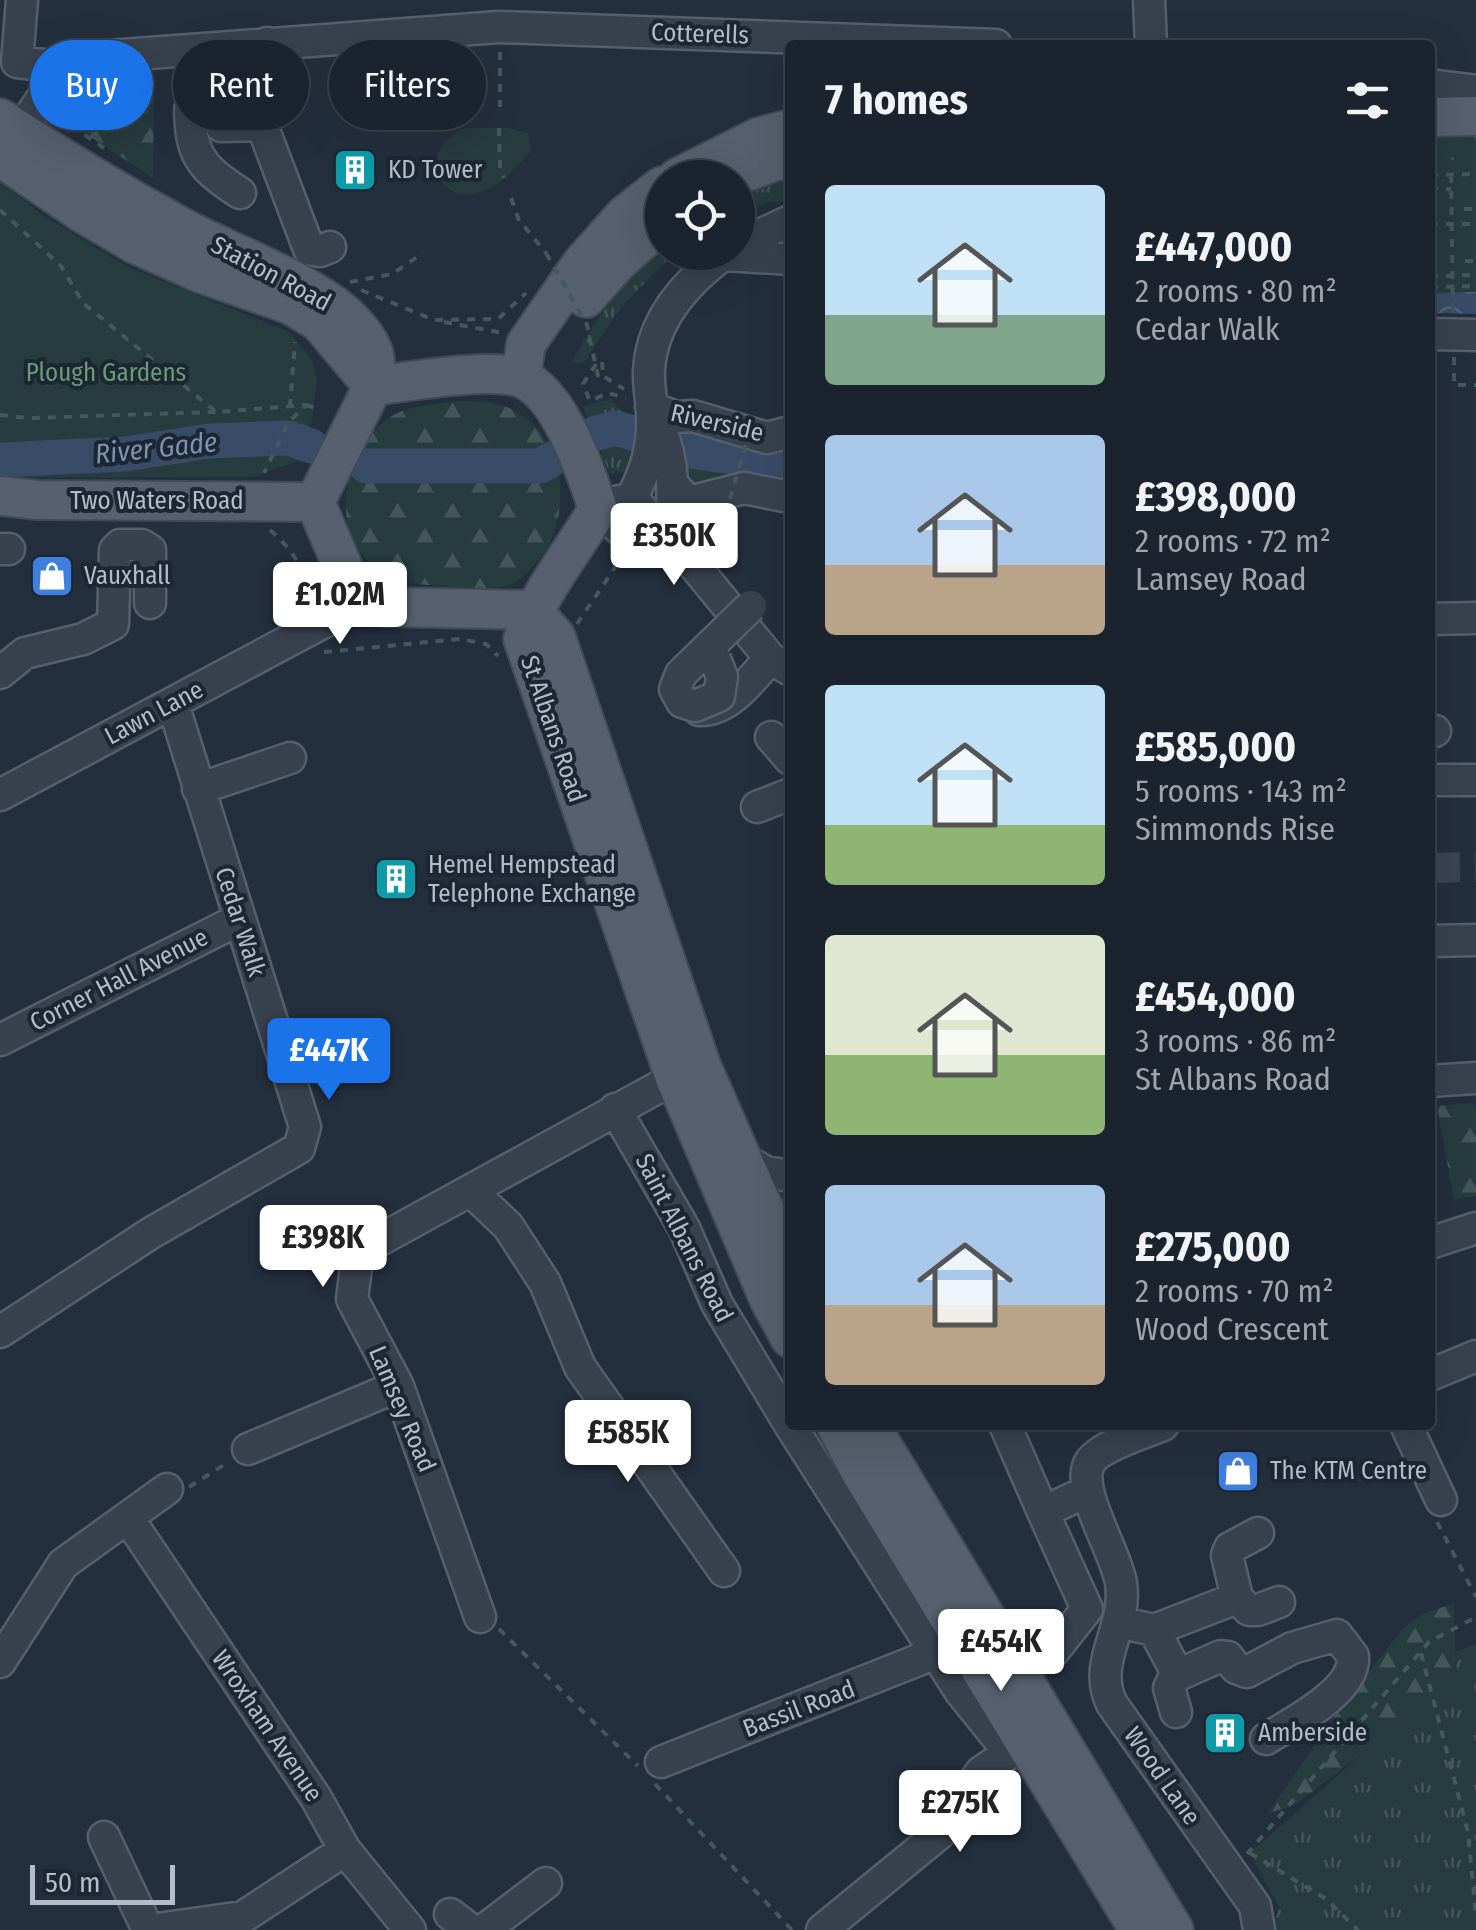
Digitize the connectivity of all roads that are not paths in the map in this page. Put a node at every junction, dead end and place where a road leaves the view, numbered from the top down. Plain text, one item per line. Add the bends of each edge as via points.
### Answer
1 (22, 0) edge
2 (1149, 0) edge
3 (858, 40) edge
4 (1151, 40) edge
5 (309, 45) edge
6 (8, 62) edge
7 (1435, 86) edge
8 (1476, 91) edge
9 (30, 110) edge
10 (1435, 116) edge
11 (1476, 116) edge
12 (191, 130) edge
13 (263, 130) edge
14 (785, 130) edge
15 (5, 141) edge
16 (785, 158) edge
17 (713, 160) edge
18 (755, 169) edge
19 (240, 193) dead end
20 (645, 199) edge
21 (785, 224) edge
22 (645, 238) edge
23 (755, 239) edge
24 (330, 248) dead end
25 (755, 254) edge
26 (785, 258) edge
27 (702, 270) edge
28 (521, 378) junction
29 (373, 386) junction
30 (655, 436) junction
31 (785, 438) edge
32 (0, 496) edge
33 (784, 496) dead end
34 (315, 502) junction
35 (615, 503) junction
36 (652, 535) junction
37 (355, 595) junction
38 (150, 603) dead end
39 (751, 606) dead end
40 (532, 610) junction
41 (1476, 618) edge
42 (1435, 619) edge
43 (780, 664) edge
44 (0, 674) edge
45 (173, 704) junction
46 (290, 758) dead end
47 (1435, 780) edge
48 (1476, 780) edge
49 (198, 789) junction
50 (0, 796) edge
51 (785, 796) edge
52 (757, 807) dead end
53 (633, 866) junction
54 (238, 920) junction
55 (1476, 940) edge
56 (1435, 941) edge
57 (0, 1040) edge
58 (675, 1078) junction
59 (1476, 1078) edge
60 (1435, 1081) edge
61 (615, 1109) junction
62 (721, 1114) junction
63 (739, 1156) junction
64 (785, 1175) edge
65 (471, 1191) junction
66 (785, 1202) edge
67 (785, 1228) edge
68 (1476, 1228) edge
69 (1435, 1241) edge
70 (785, 1257) edge
71 (785, 1329) edge
72 (0, 1332) edge
73 (1476, 1356) edge
74 (1435, 1373) edge
75 (398, 1386) junction
76 (785, 1417) edge
77 (793, 1430) edge
78 (839, 1430) edge
79 (873, 1430) edge
80 (1007, 1430) edge
81 (1151, 1430) edge
82 (1408, 1430) edge
83 (248, 1450) road end
84 (166, 1488) road end
85 (1088, 1492) junction
86 (1441, 1500) road end
87 (1043, 1512) junction
88 (128, 1518) junction
89 (1258, 1534) dead end
90 (724, 1571) dead end
91 (1238, 1598) junction
92 (1278, 1602) dead end
93 (480, 1617) road end
94 (1118, 1622) junction
95 (1154, 1630) junction
96 (1053, 1652) dead end
97 (941, 1661) junction
98 (0, 1662) edge
99 (1176, 1674) junction
100 (1176, 1712) dead end
101 (1029, 1740) junction
102 (1266, 1740) dead end
103 (652, 1770) road end
104 (104, 1837) dead end
105 (345, 1850) junction
106 (546, 1883) dead end
107 (149, 1930) edge
108 (410, 1930) edge
109 (484, 1930) edge
110 (822, 1930) edge
111 (1139, 1930) edge
112 (1174, 1930) edge
113 (1259, 1930) edge

1 - 6 street
2 - 4 street
3 - 5 street, Cotterells via 499,27 366,47
7 - 8 street
9 - 15 street
10 - 11 main road
12 - 19 street via 197,157
13 - 24 street via 308,249
14 - 17 main road
15 - 29 main road, Station Road via 84,214 135,244 292,305 318,322
16 - 18 main road
20 - 28 main road via 582,263 526,344
21 - 23 street
22 - 28 main road via 587,296 546,358
25 - 26 street
27 - 30 street via 655,339 648,370
28 - 29 main road
28 - 35 main road via 566,426
29 - 34 main road
30 - 31 street, Riverside via 675,417 693,416
30 - 33 street via 689,502 744,488
30 - 35 street via 646,472
30 - 36 street
32 - 34 main road, Two Waters Road
34 - 37 main road
35 - 36 street via 622,531
35 - 40 main road
36 - 43 street
37 - 40 main road via 385,606
37 - 45 street, Lawn Lane via 337,616
38 - 44 street via 150,550 120,545 113,624 25,654
39 - 43 street, bridge via 709,647 695,660 681,674 675,690 695,706 719,696 722,677 715,660 698,654 682,660 670,678 671,694 681,708 710,711
40 - 53 main road, St Albans Road via 556,637
40 - 58 main road, St Albans Road via 522,639
41 - 42 street
45 - 49 street, Cedar Walk
45 - 50 street, Lawn Lane
46 - 49 street
47 - 48 street
49 - 54 street, Cedar Walk
51 - 52 street
53 - 58 main road via 634,917 678,1050
53 - 62 main road, St Albans Road
54 - 57 street, Corner Hall Avenue
54 - 72 street, Cedar Walk via 306,1127 299,1148 151,1233
55 - 56 street
58 - 61 street
58 - 62 main road via 687,1075
58 - 71 main road, St Albans Road
59 - 60 street
61 - 65 street, Lamsey Road
61 - 76 street, Saint Albans Road via 684,1228 717,1304
62 - 63 main road, St Albans Road
63 - 64 street
63 - 70 main road, St Albans Road
65 - 75 street, Lamsey Road via 358,1252 352,1299
65 - 90 street via 508,1226 545,1283 580,1367
66 - 67 street via 779,1214
68 - 69 street
73 - 74 street
75 - 83 street
75 - 93 street, Lamsey Road
77 - 97 street, Saint Albans Road
78 - 101 main road
79 - 101 main road via 967,1591
80 - 87 street
81 - 85 street via 1094,1454 1086,1469
82 - 86 street
84 - 88 street
85 - 87 street
85 - 94 street, Wood Lane via 1118,1571
87 - 96 street via 1086,1608
88 - 98 street via 62,1564
88 - 105 street, Wroxham Avenue
89 - 91 street via 1227,1556
91 - 92 street via 1249,1610
91 - 95 street
94 - 95 street
94 - 113 street, Wood Lane via 1104,1689 1237,1858
95 - 99 street
97 - 101 street, Saint Albans Road
97 - 103 street, Bassil Road
99 - 100 street via 1169,1688
99 - 102 street via 1221,1656 1247,1672 1337,1634 1353,1656 1351,1673 1321,1704
101 - 110 street via 981,1772 938,1834
101 - 111 main road
101 - 112 main road
104 - 107 street
105 - 107 street via 243,1917
105 - 108 street, Wroxham Avenue
106 - 109 street

